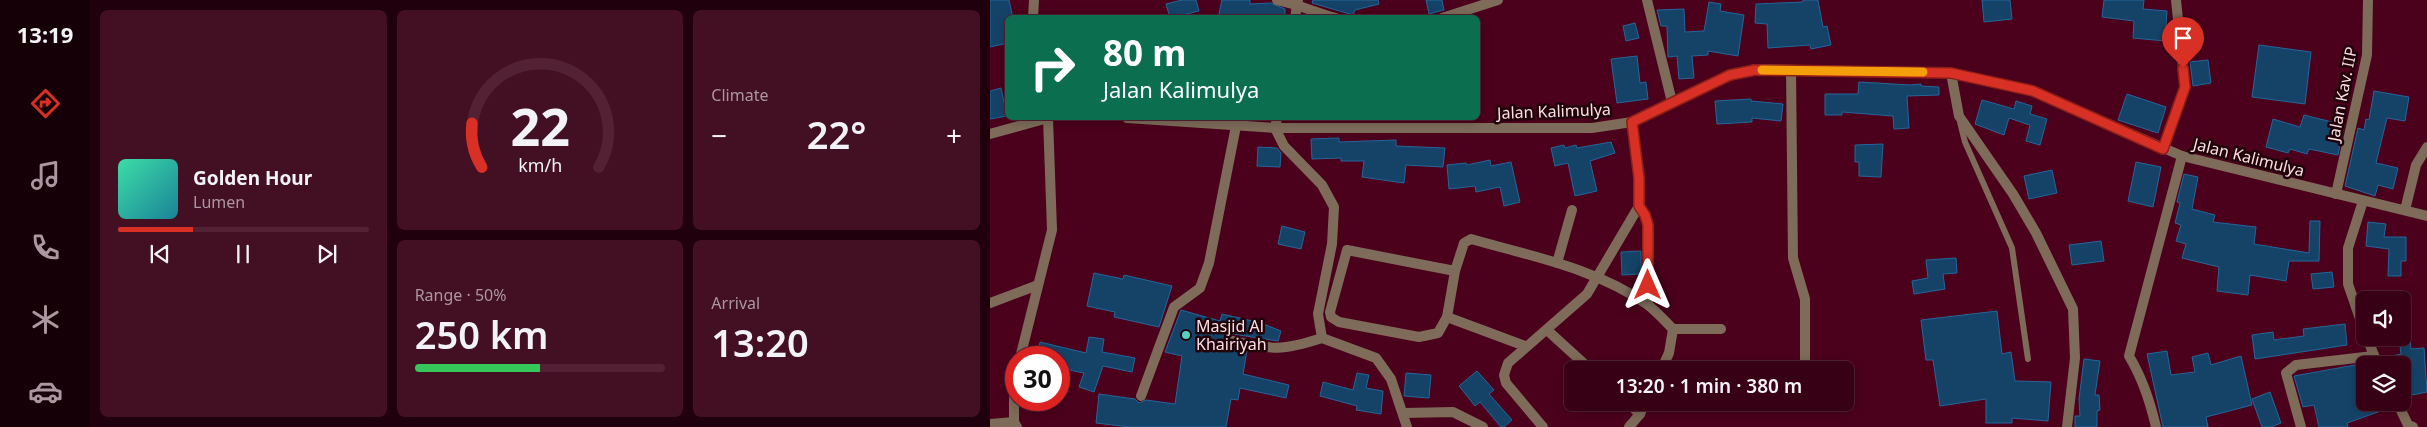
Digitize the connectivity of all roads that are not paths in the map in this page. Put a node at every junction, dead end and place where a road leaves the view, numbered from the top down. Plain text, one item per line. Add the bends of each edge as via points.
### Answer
1 (1034, 0) edge
2 (1277, 0) edge
3 (1498, 0) edge
4 (1647, 0) edge
5 (2176, 0) edge
6 (2368, 0) edge
7 (1298, 2) edge
8 (1034, 15) edge
9 (1296, 15) edge
10 (1326, 15) edge
11 (1451, 15) edge
12 (1791, 70) junction
13 (1951, 73) junction
14 (1672, 102) junction
15 (1958, 116) junction
16 (1033, 120) edge
17 (1048, 120) edge
18 (1154, 120) edge
19 (1632, 122) junction
20 (1276, 123) edge
21 (1236, 126) junction
22 (990, 134) edge
23 (2427, 147) edge
24 (2163, 149) junction
25 (2182, 156) junction
26 (2336, 194) junction
27 (2363, 201) junction
28 (1639, 206) junction
29 (1572, 210) dead end
30 (2404, 210) junction
31 (2427, 216) edge
32 (1557, 263) junction
33 (1455, 271) junction
34 (1598, 277) junction
35 (1038, 285) junction
36 (990, 303) edge
37 (1648, 305) junction
38 (2356, 307) edge
39 (1447, 317) junction
40 (1673, 329) junction
41 (1721, 329) dead end
42 (1547, 330) junction
43 (1322, 338) junction
44 (1232, 341) dead end
45 (1023, 346) edge
46 (1525, 346) junction
47 (2028, 359) dead end
48 (1581, 361) edge
49 (1665, 361) edge
50 (1805, 361) edge
51 (2356, 361) edge
52 (1141, 396) dead end
53 (1015, 411) edge
54 (1637, 411) edge
55 (1641, 411) edge
56 (2401, 411) edge
57 (1404, 414) junction
58 (1640, 414) junction
59 (990, 424) edge
60 (1016, 425) edge
61 (1407, 427) edge
62 (1483, 427) edge
63 (1543, 427) edge
64 (1629, 427) edge
65 (2067, 427) edge
66 (2156, 427) edge
67 (2301, 427) edge
68 (2412, 427) edge

1 - 8 street
2 - 7 street
3 - 11 street
4 - 14 street
5 - 24 street via 2185,87
6 - 26 street, Jalan Kav. IIP via 2367,55
7 - 9 street
7 - 10 street
12 - 13 street, Jalan Kalimulya
12 - 14 street, Jalan Kalimulya via 1755,70 1730,75
12 - 50 street via 1793,258 1805,299
13 - 15 street
13 - 24 street, Jalan Kalimulya via 2033,91
14 - 19 street, Jalan Kalimulya
15 - 47 lane via 1965,142 2012,248
15 - 65 street via 2013,194 2073,309 2075,358
16 - 22 street
17 - 35 street via 1052,230
18 - 21 street, Jalan Kalimulya
19 - 20 street, Jalan Kalimulya via 1592,128
19 - 28 street
20 - 21 street, Jalan Kalimulya
20 - 43 street via 1284,146 1322,185 1334,207 1332,244 1318,314
21 - 52 street via 1209,263 1200,288 1174,307
23 - 30 street via 2416,164
24 - 25 street, Jalan Kalimulya
25 - 26 street, Jalan Kalimulya
25 - 66 street via 2130,356 2141,375
26 - 27 street, Jalan Kalimulya
27 - 30 street, Jalan Kalimulya
27 - 38 street via 2348,248 2348,284
28 - 34 street
28 - 37 street via 1648,225
29 - 32 street
30 - 31 street, Jalan Kalimulya
32 - 33 street via 1471,239 1464,243
32 - 34 street
33 - 39 street
33 - 39 street via 1347,250 1330,312 1330,316 1339,322 1419,337 1438,333
34 - 37 street
34 - 42 street via 1587,294
35 - 36 street
35 - 45 street
37 - 40 street
39 - 46 street
40 - 41 street
40 - 49 street
42 - 46 street
42 - 48 street
43 - 44 street via 1285,349
43 - 57 street via 1376,358 1391,379
46 - 63 street via 1508,363 1504,375 1506,384
51 - 67 street via 2296,365 2286,373
53 - 60 street
54 - 58 street
55 - 58 street
56 - 68 street
57 - 61 street
57 - 62 street via 1453,412
58 - 64 street
59 - 60 street

